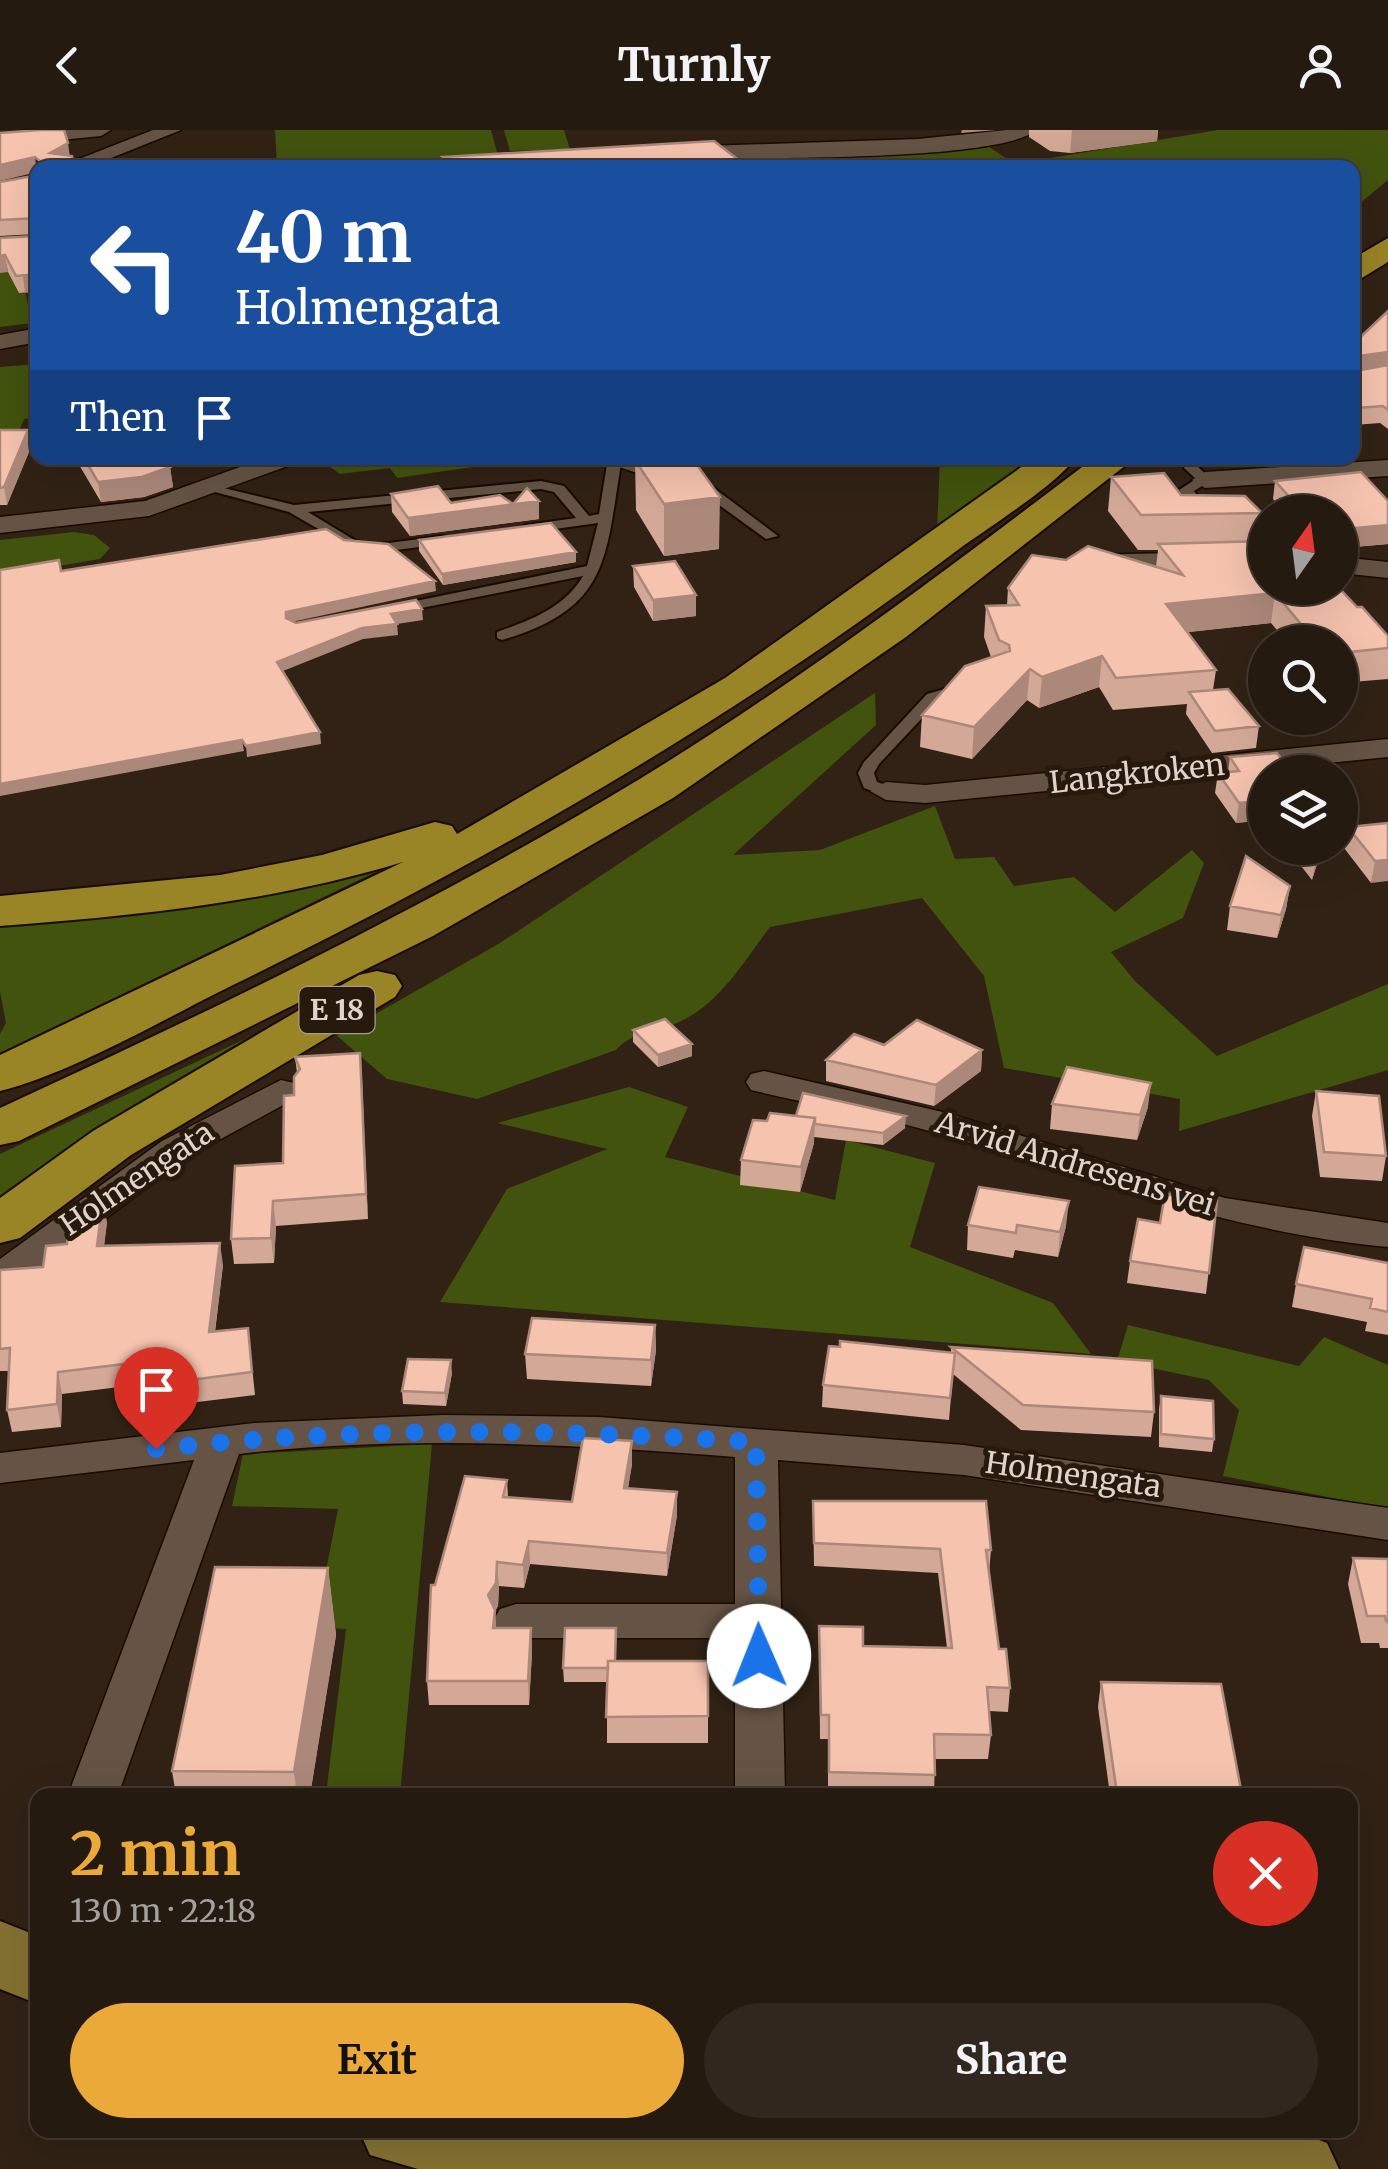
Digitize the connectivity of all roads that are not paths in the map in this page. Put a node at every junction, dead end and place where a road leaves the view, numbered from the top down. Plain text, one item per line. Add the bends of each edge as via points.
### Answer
1 (102, 130) edge
2 (172, 130) edge
3 (1026, 130) edge
4 (0, 140) edge
5 (776, 156) dead end
6 (654, 158) joint
7 (88, 160) edge
8 (1388, 248) edge
9 (1360, 269) edge
10 (30, 336) edge
11 (0, 342) edge
12 (270, 465) edge
13 (614, 465) edge
14 (636, 465) edge
15 (1047, 465) edge
16 (1109, 465) edge
17 (1388, 468) edge
18 (1200, 469) edge
19 (211, 489) junction
20 (710, 491) joint
21 (294, 509) junction
22 (603, 518) junction
23 (585, 520) junction
24 (1211, 523) edge
25 (0, 525) edge
26 (512, 530) edge
27 (771, 536) dead end
28 (458, 538) edge
29 (1248, 558) edge
30 (1079, 563) edge
31 (1358, 567) edge
32 (595, 570) junction
33 (1388, 570) edge
34 (386, 610) edge
35 (502, 635) dead end
36 (981, 684) edge
37 (696, 715) junction
38 (1388, 748) edge
39 (660, 787) junction
40 (886, 791) joint
41 (0, 911) edge
42 (0, 1075) edge
43 (764, 1082) dead end
44 (282, 1090) dead end
45 (0, 1129) edge
46 (0, 1225) edge
47 (1388, 1235) edge
48 (0, 1278) edge
49 (222, 1442) junction
50 (756, 1442) junction
51 (0, 1468) edge
52 (1388, 1524) edge
53 (516, 1621) dead end
54 (759, 1621) junction
55 (95, 1788) edge
56 (760, 1788) edge
57 (0, 1953) edge
58 (30, 1968) edge
59 (0, 1990) edge
60 (30, 2005) edge
61 (448, 2138) edge
62 (740, 2138) edge
63 (638, 2169) edge
64 (1298, 2169) edge

1 - 4 street
2 - 7 street
3 - 6 street via 1009,138 930,145
5 - 6 lane
8 - 9 highway
10 - 11 street
12 - 19 street
13 - 22 lane
14 - 20 street
15 - 37 highway, E 18
16 - 39 highway, E 18 via 891,633
17 - 18 street
18 - 24 lane via 1186,490
19 - 21 lane
19 - 25 street via 149,508
20 - 27 lane
21 - 23 lane via 541,486 559,490
21 - 28 lane via 373,550
22 - 23 lane
22 - 32 lane
23 - 26 lane
29 - 30 street
31 - 33 street
32 - 34 lane
32 - 35 lane via 574,602 557,614
36 - 40 lane via 933,697 872,762 866,773 870,785
37 - 41 highway, E 18 via 512,803 372,859 173,898
37 - 42 highway, E 18 via 411,881
38 - 40 street, Langkroken via 925,794
39 - 45 highway, E 18 via 316,981
39 - 46 highway, E 18 via 641,827 112,1143
43 - 47 street, Arvid Andresens vei via 954,1126 1246,1215
44 - 48 street, Holmengata via 174,1149
49 - 50 street, Holmengata via 443,1430
49 - 51 street, Holmengata
49 - 55 street
50 - 52 street, Holmengata via 964,1460
50 - 54 street
53 - 54 street
54 - 56 street
57 - 58 main road
59 - 60 main road
61 - 63 main road
62 - 64 main road

